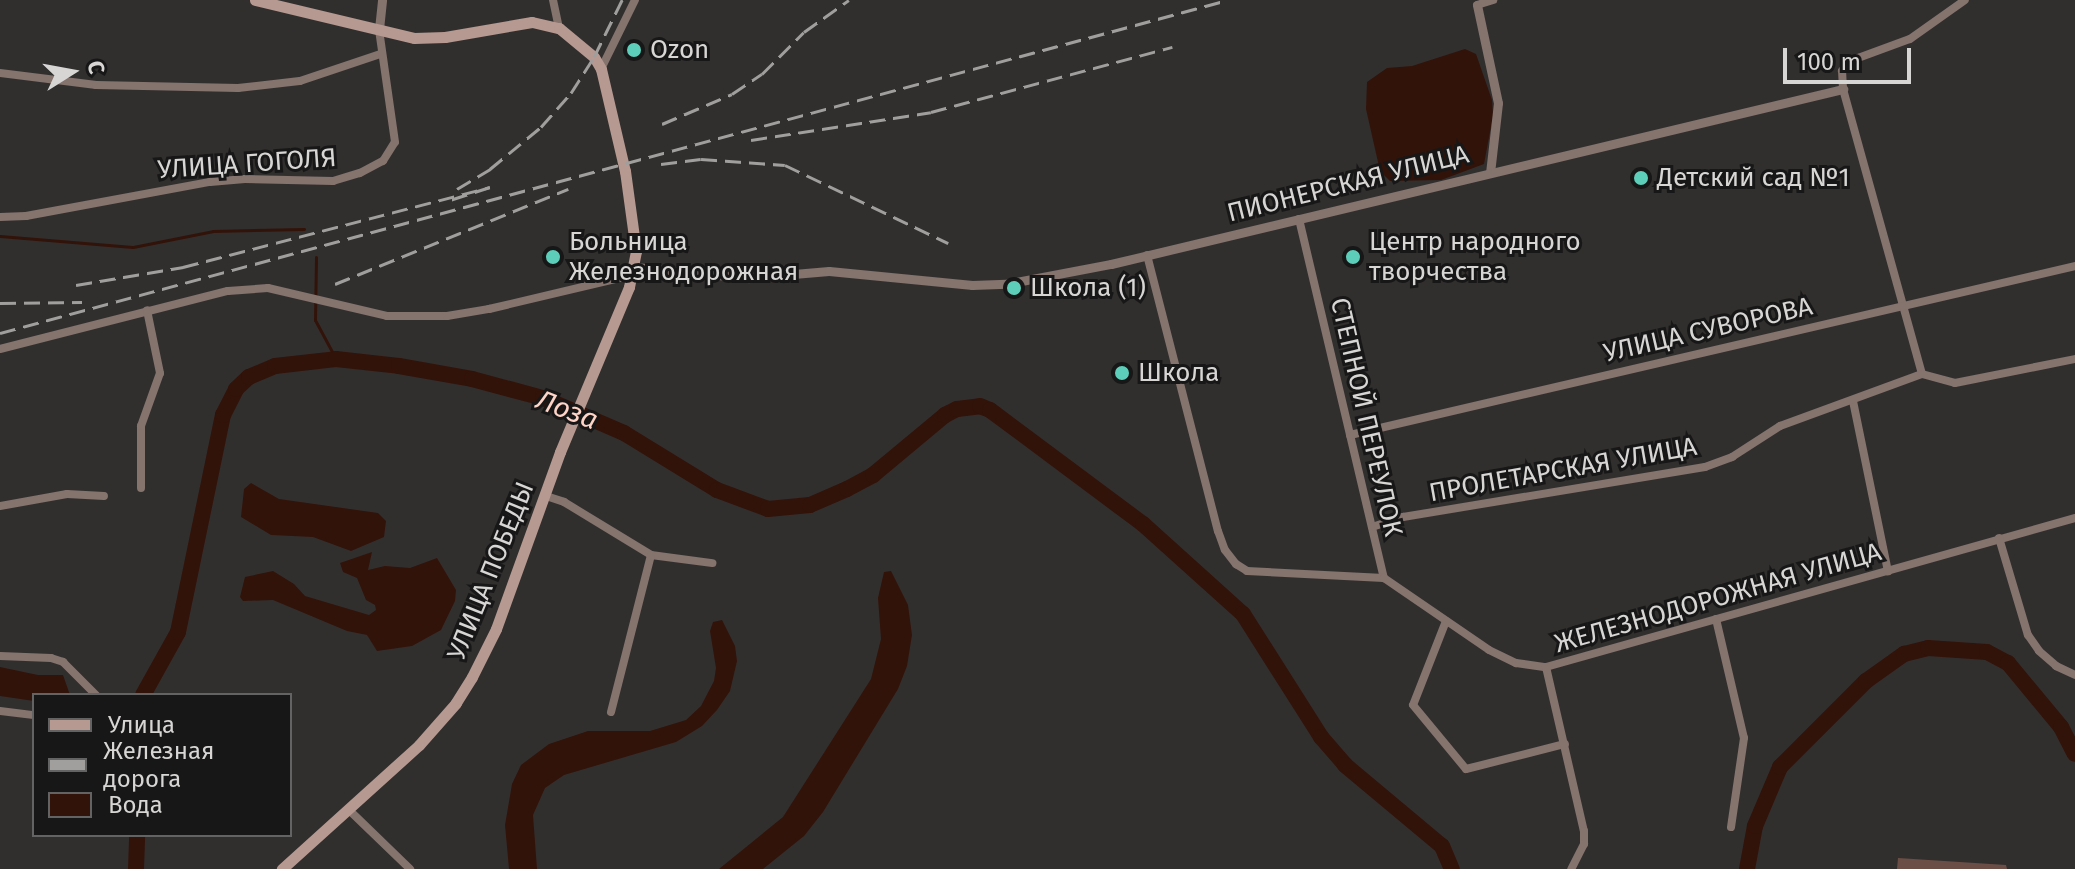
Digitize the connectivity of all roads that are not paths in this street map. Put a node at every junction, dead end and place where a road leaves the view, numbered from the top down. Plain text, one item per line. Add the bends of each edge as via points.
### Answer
1 (255, 0) edge
2 (382, 0) edge
3 (553, 0) edge
4 (635, 0) edge
5 (1493, 0) edge
6 (1965, 0) edge
7 (1477, 5) joint
8 (559, 28) junction
9 (379, 29) junction
10 (380, 54) junction
11 (601, 69) junction
12 (0, 73) edge
13 (1843, 89) junction
14 (1490, 173) junction
15 (0, 217) edge
16 (1299, 219) junction
17 (1147, 255) junction
18 (2075, 266) edge
19 (634, 271) junction
20 (1903, 305) junction
21 (147, 310) junction
22 (0, 349) edge
23 (2075, 359) edge
24 (1922, 374) junction
25 (1853, 401) junction
26 (1350, 435) junction
27 (141, 488) dead end
28 (104, 496) dead end
29 (546, 496) junction
30 (0, 506) edge
31 (2075, 518) edge
32 (1372, 527) junction
33 (1999, 538) junction
34 (651, 555) junction
35 (712, 563) dead end
36 (1888, 571) junction
37 (1384, 578) junction
38 (1716, 619) junction
39 (1446, 621) junction
40 (0, 656) edge
41 (1546, 667) junction
42 (2075, 675) edge
43 (94, 693) edge
44 (0, 711) edge
45 (611, 712) dead end
46 (32, 715) edge
47 (1565, 744) junction
48 (349, 810) junction
49 (1731, 827) dead end
50 (282, 869) edge
51 (410, 869) edge
52 (1571, 869) edge

1 - 9 main road
2 - 9 street
3 - 8 street
4 - 11 street
5 - 7 street
6 - 13 street via 1910,39 1848,63 1842,71
7 - 14 street via 1498,103
8 - 9 main road via 532,22 426,38
8 - 11 main road
9 - 10 street
10 - 12 street via 300,81 238,88 96,85
10 - 15 street, УЛИЦА ГОГОЛЯ via 394,147 383,161 360,173 333,181 210,182
11 - 19 main road via 631,204
13 - 14 street, ПИОНЕРСКАЯ УЛИЦА
13 - 20 street
14 - 16 street, ПИОНЕРСКАЯ УЛИЦА
16 - 17 street, ПИОНЕРСКАЯ УЛИЦА
16 - 26 street, СТЕПНОЙ ПЕРЕУЛОК
17 - 19 street, ПИОНЕРСКАЯ УЛИЦА via 1043,278 972,285 846,272 748,278
17 - 37 street via 1225,550 1247,571
18 - 20 street, УЛИЦА СУВОРОВА
19 - 21 street via 447,316 387,316 268,288 205,295
19 - 29 main road, УЛИЦА ПОБЕДЫ
20 - 24 street
20 - 26 street, УЛИЦА СУВОРОВА
21 - 22 street
21 - 27 street via 160,373 141,426
23 - 24 street via 1955,383
24 - 25 street, ПРОЛЕТАРСКАЯ УЛИЦА
25 - 32 street, ПРОЛЕТАРСКАЯ УЛИЦА via 1780,426 1732,457 1705,467 1418,514
25 - 36 street
26 - 32 street, СТЕПНОЙ ПЕРЕУЛОК
28 - 30 street via 67,494
29 - 34 street
29 - 48 main road, УЛИЦА ПОБЕДЫ via 496,629 472,677 438,725
31 - 33 street, ЖЕЛЕЗНОДОРОЖНАЯ УЛИЦА
32 - 37 street, СТЕПНОЙ ПЕРЕУЛОК
33 - 36 street, ЖЕЛЕЗНОДОРОЖНАЯ УЛИЦА
33 - 42 street via 2028,635 2056,666
34 - 35 street
34 - 45 street
36 - 38 street, ЖЕЛЕЗНОДОРОЖНАЯ УЛИЦА
37 - 39 street, ЖЕЛЕЗНОДОРОЖНАЯ УЛИЦА
38 - 41 street, ЖЕЛЕЗНОДОРОЖНАЯ УЛИЦА
38 - 49 street via 1744,738
39 - 41 street, ЖЕЛЕЗНОДОРОЖНАЯ УЛИЦА via 1502,657
39 - 47 street via 1413,705 1466,769
40 - 43 street via 63,662
41 - 47 street
44 - 46 street
47 - 52 street via 1584,831 1584,844
48 - 50 main road, УЛИЦА ПОБЕДЫ
48 - 51 street

